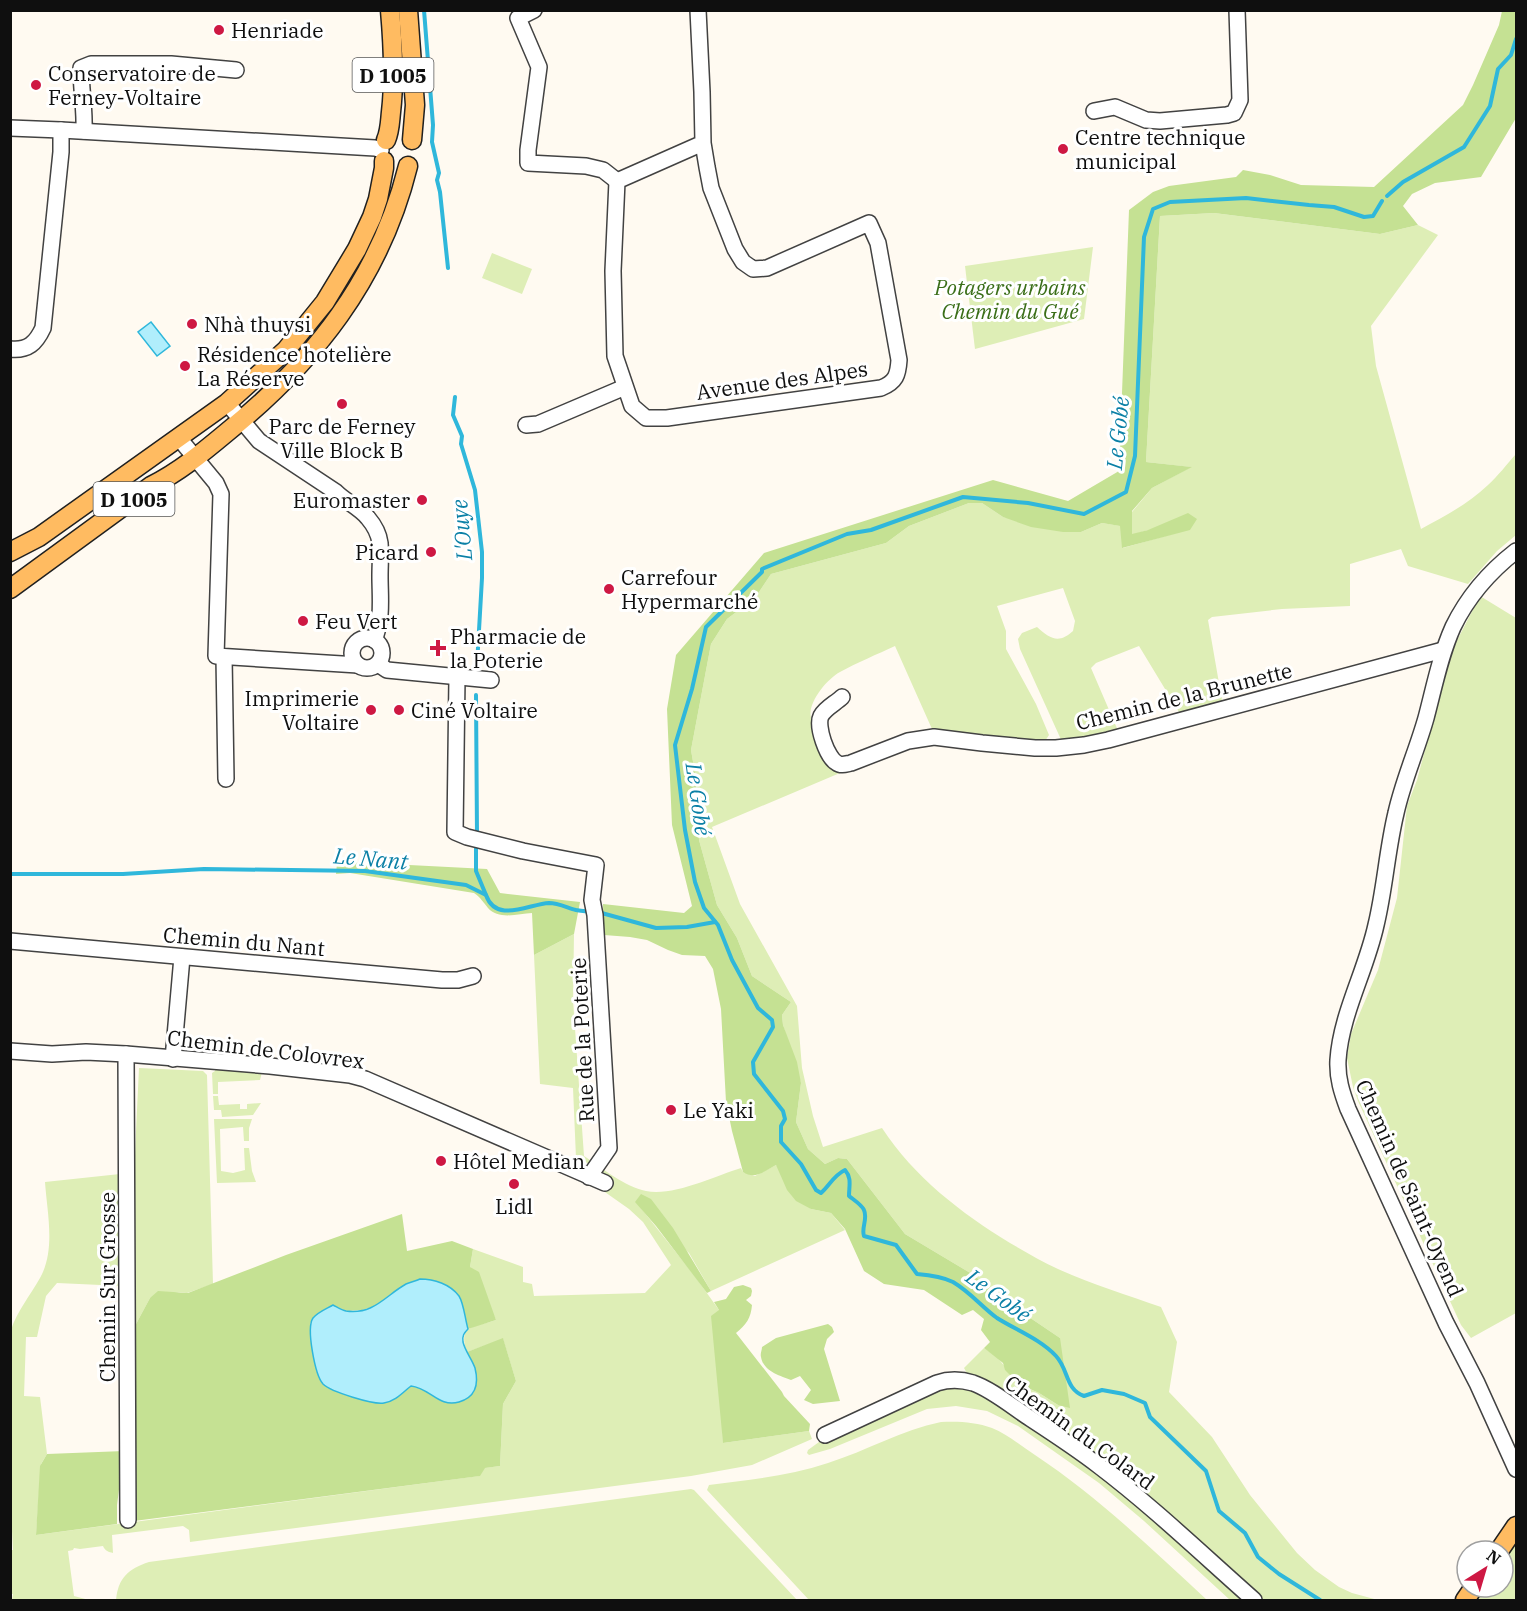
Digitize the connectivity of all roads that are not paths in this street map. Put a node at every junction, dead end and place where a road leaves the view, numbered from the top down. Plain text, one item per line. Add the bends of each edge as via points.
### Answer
1 (390, 10) edge
2 (408, 10) edge
3 (534, 10) edge
4 (698, 10) edge
5 (1237, 10) edge
6 (236, 70) dead end
7 (1094, 111) dead end
8 (10, 128) edge
9 (62, 130) junction
10 (84, 131) junction
11 (412, 140) junction
12 (703, 143) junction
13 (384, 150) junction
14 (408, 166) junction
15 (617, 181) junction
16 (10, 350) edge
17 (625, 387) junction
18 (227, 403) junction
19 (241, 421) junction
20 (526, 425) dead end
21 (178, 437) junction
22 (195, 458) junction
23 (1516, 551) edge
24 (10, 552) edge
25 (10, 589) edge
26 (374, 640) junction
27 (1443, 650) junction
28 (220, 657) junction
29 (378, 664) junction
30 (358, 665) junction
31 (457, 677) junction
32 (491, 680) dead end
33 (842, 698) dead end
34 (226, 779) dead end
35 (10, 941) edge
36 (182, 957) junction
37 (473, 976) dead end
38 (10, 1042) edge
39 (10, 1051) edge
40 (35, 1053) junction
41 (126, 1054) junction
42 (173, 1059) junction
43 (590, 1177) junction
44 (605, 1183) dead end
45 (825, 1435) dead end
46 (1516, 1469) edge
47 (128, 1520) dead end
48 (1254, 1600) edge

1 - 13 main road, D 1005 via 393,97
2 - 11 main road, D 1005 via 415,105
3 - 15 street via 518,18 538,67 528,163 586,166 603,170
4 - 12 street, Avenue des Alpes
5 - 7 street via 1239,100 1234,113 1160,121 1146,120 1115,107
6 - 10 street via 171,64 92,64 81,68
8 - 9 street
9 - 10 street
9 - 16 street via 43,328 33,345
10 - 13 street
11 - 13 main road via 401,134 390,136
11 - 14 main road, D 1005 via 416,156
12 - 15 street
12 - 17 street, Avenue des Alpes via 711,188 733,244 743,262 753,269 767,268 870,222 878,243 898,370 890,384 880,388 667,417 646,418 632,406
13 - 14 main road via 388,165 399,169
13 - 18 main road, D 1005 via 372,217 330,295 286,350
14 - 19 main road, D 1005 via 383,239 340,317 297,368
15 - 17 street, Avenue des Alpes via 613,328 615,356
17 - 20 street via 538,424
18 - 19 street
18 - 21 main road, D 1005
19 - 22 main road, D 1005
19 - 26 street via 266,446 355,506 374,527 380,542 381,605
21 - 22 street
21 - 24 main road, D 1005 via 39,537
22 - 25 main road, D 1005
22 - 28 street via 221,494
23 - 27 street, Chemin de Saint-Oyend via 1475,590
26 - 29 street via 382,649
26 - 30 street via 362,639 356,644 352,657
27 - 33 street, Chemin de la Brunette via 1108,740 1056,748 934,737 908,741 838,764 826,748 820,719
27 - 46 street, Chemin de Saint-Oyend via 1422,735 1396,813 1369,953 1341,1035 1338,1076 1348,1109
28 - 30 street
28 - 34 street
29 - 30 street via 367,668
29 - 31 street via 387,670
31 - 32 street
31 - 43 street, Rue de la Poterie via 455,832 596,865 592,900 609,1148
35 - 36 street, Chemin du Nant
36 - 37 street, Chemin du Nant via 442,980
36 - 42 street
38 - 40 street
39 - 40 street, Chemin de Colovrex
40 - 41 street, Chemin de Colovrex
41 - 42 street, Chemin de Colovrex
41 - 47 street, Chemin Sur Grosse
42 - 43 street, Chemin de Colovrex via 270,1066 365,1079
43 - 44 street, Chemin de Colovrex
45 - 48 street, Chemin du Colard via 937,1383 973,1383 1099,1466

